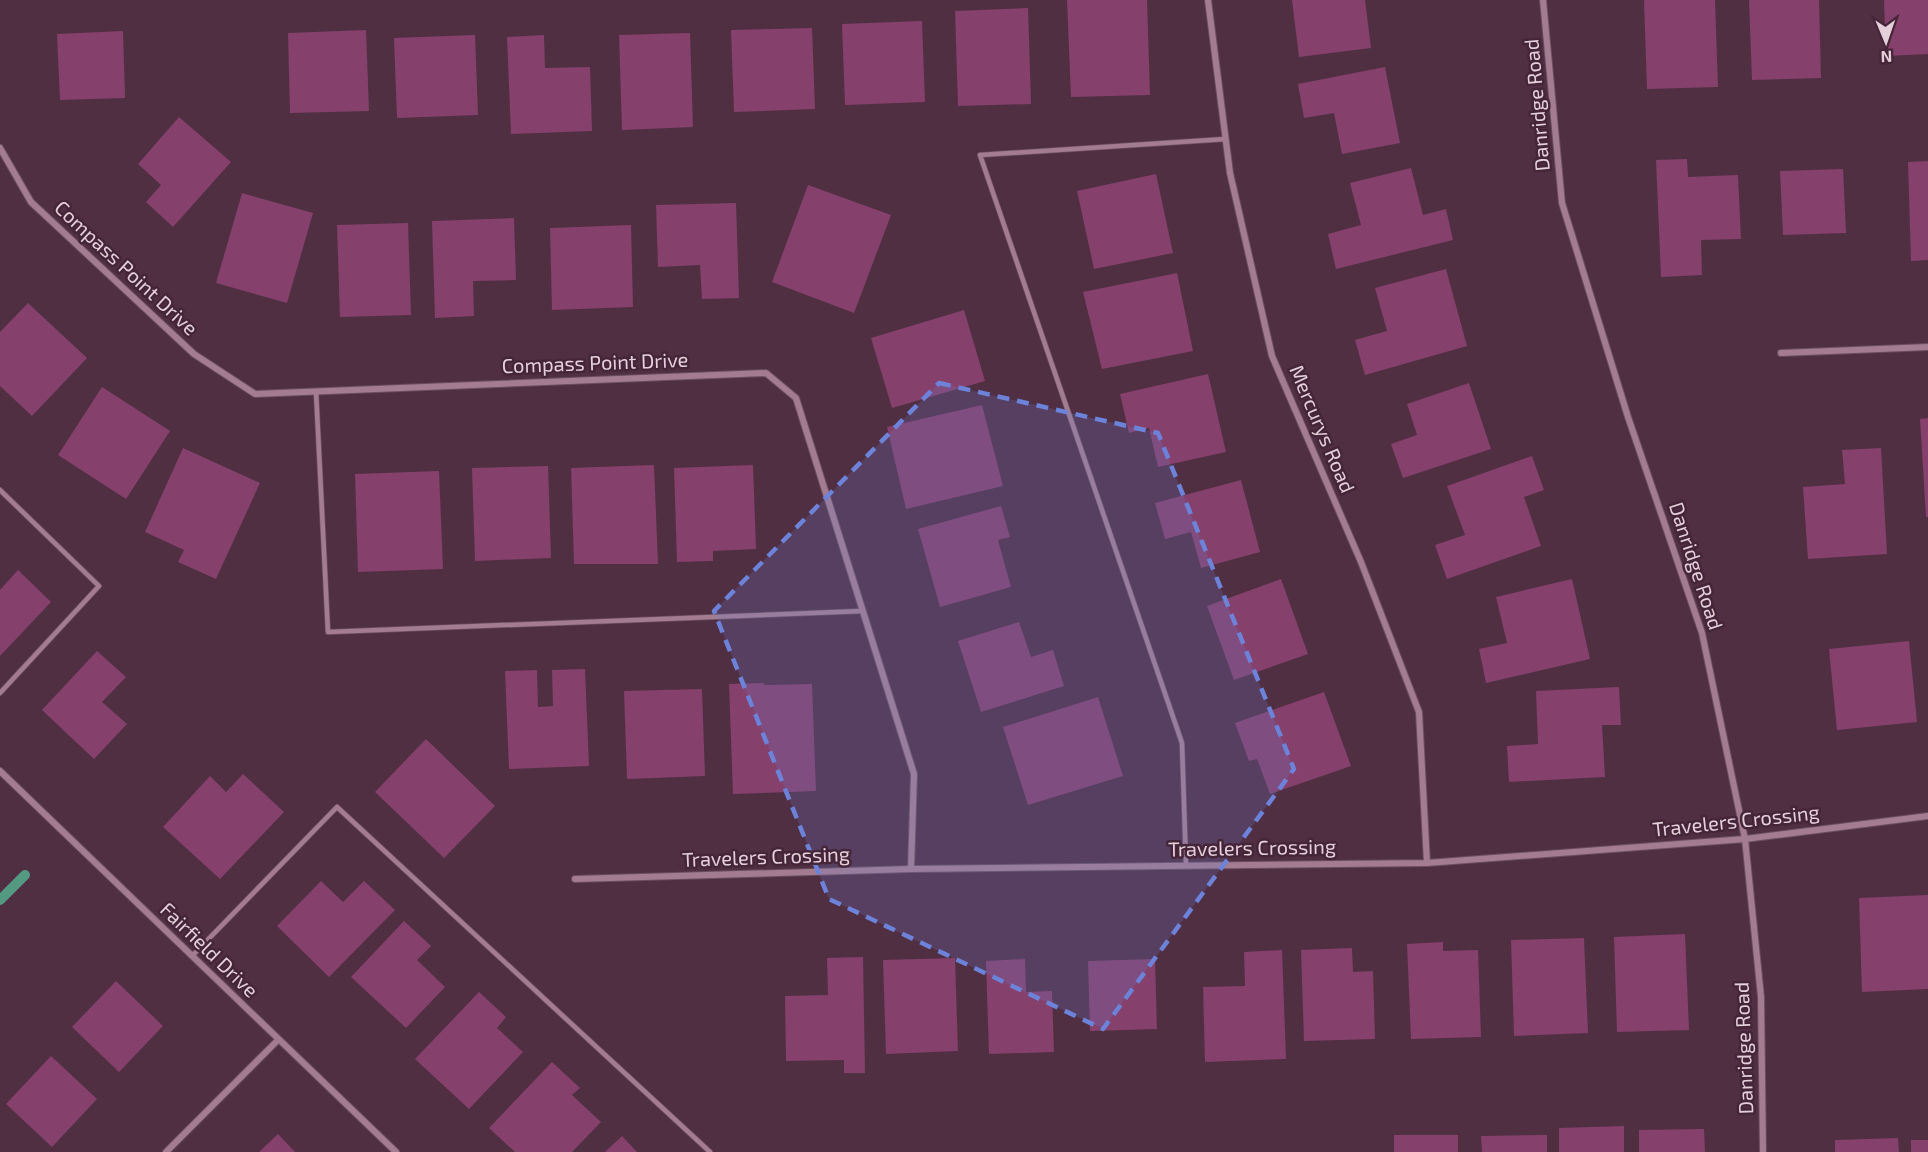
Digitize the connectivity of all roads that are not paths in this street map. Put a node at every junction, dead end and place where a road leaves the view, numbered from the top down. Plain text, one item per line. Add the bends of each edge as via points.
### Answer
1 (1208, 0) edge
2 (1543, 0) edge
3 (1226, 139) junction
4 (0, 148) edge
5 (1928, 347) edge
6 (1781, 353) dead end
7 (316, 391) junction
8 (0, 490) edge
9 (863, 611) junction
10 (0, 693) edge
11 (0, 771) edge
12 (1928, 816) edge
13 (1745, 838) junction
14 (1426, 863) junction
15 (1186, 865) junction
16 (911, 869) junction
17 (575, 879) dead end
18 (192, 956) junction
19 (278, 1040) junction
20 (166, 1152) edge
21 (396, 1152) edge
22 (710, 1152) edge
23 (1763, 1152) edge

1 - 3 street, Mercurys Road
2 - 13 street, Danridge Road via 1562,203 1628,417 1702,633
3 - 14 street, Mercurys Road via 1230,173 1272,356 1361,562 1419,712
3 - 15 lane via 980,155 1182,743
4 - 7 street, Compass Point Drive via 31,202 194,354 255,394
5 - 6 street
7 - 9 street, Compass Point Drive via 766,373 796,398
7 - 9 lane via 328,632
8 - 10 lane via 99,586
9 - 16 street, Compass Point Drive via 914,774
11 - 18 street, Fairfield Drive
12 - 13 street, Travelers Crossing
13 - 14 street, Travelers Crossing
13 - 23 street, Danridge Road via 1761,997
14 - 15 street, Travelers Crossing
15 - 16 street, Travelers Crossing
16 - 17 street, Travelers Crossing
18 - 19 street, Fairfield Drive
18 - 22 lane via 337,807
19 - 20 street
19 - 21 street, Fairfield Drive

